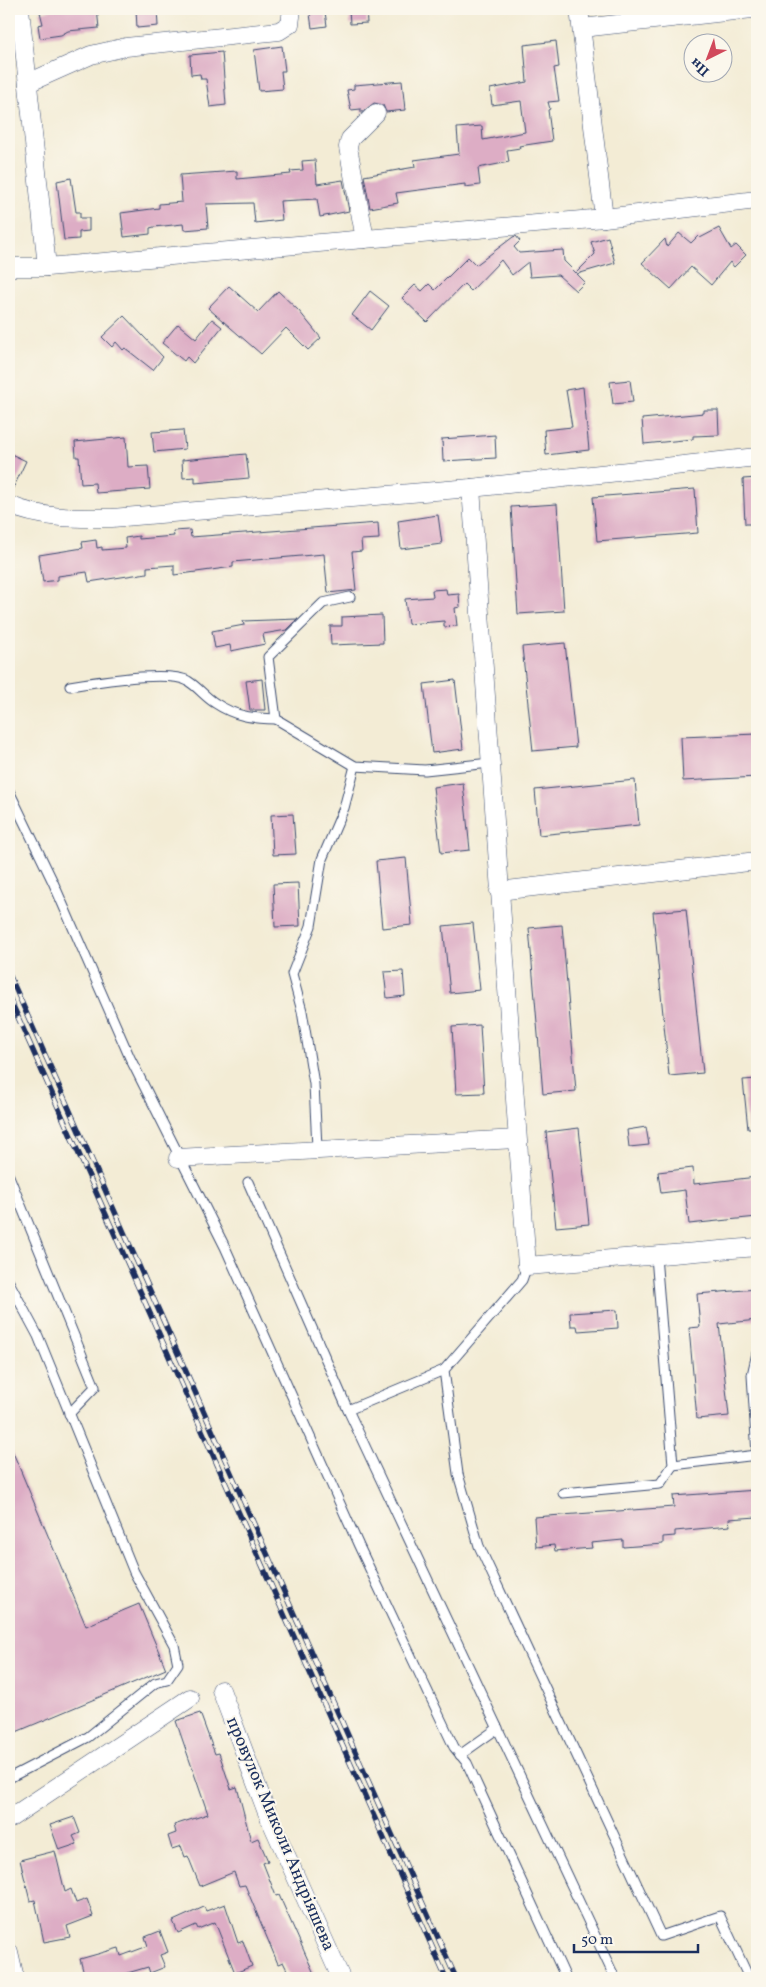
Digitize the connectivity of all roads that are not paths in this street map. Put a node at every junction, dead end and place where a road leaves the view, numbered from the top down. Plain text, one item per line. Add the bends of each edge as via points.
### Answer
1 (20, 9) edge
2 (292, 9) edge
3 (579, 9) edge
4 (752, 9) edge
5 (582, 28) junction
6 (28, 83) junction
7 (376, 113) dead end
8 (757, 200) edge
9 (604, 218) junction
10 (365, 239) junction
11 (9, 267) edge
12 (47, 267) junction
13 (757, 456) edge
14 (471, 488) junction
15 (9, 504) edge
16 (350, 597) dead end
17 (70, 686) dead end
18 (276, 719) junction
19 (490, 763) junction
20 (355, 766) junction
21 (9, 790) edge
22 (757, 860) edge
23 (499, 891) junction
24 (517, 1139) junction
25 (317, 1148) junction
26 (178, 1158) junction
27 (9, 1176) edge
28 (248, 1182) dead end
29 (757, 1247) edge
30 (656, 1256) junction
31 (527, 1266) junction
32 (9, 1282) edge
33 (757, 1353) edge
34 (444, 1370) junction
35 (348, 1410) junction
36 (69, 1414) junction
37 (757, 1455) edge
38 (673, 1464) junction
39 (564, 1493) dead end
40 (221, 1690) dead end
41 (190, 1698) dead end
42 (498, 1728) junction
43 (460, 1756) junction
44 (9, 1778) edge
45 (9, 1819) edge
46 (9, 1952) edge
47 (15, 1978) edge
48 (340, 1978) edge
49 (566, 1978) edge
50 (615, 1978) edge
51 (750, 1978) edge

1 - 6 street
2 - 6 street via 290,24 279,31 126,47 91,55
3 - 5 street
4 - 5 street
5 - 9 street
6 - 12 street
7 - 10 street via 350,139 348,147
8 - 9 street
9 - 10 street
10 - 12 street
11 - 12 street
13 - 14 street
14 - 15 street via 112,518 68,518 26,512
14 - 19 street
16 - 18 lane via 323,603 268,657
17 - 18 lane via 113,678 187,680 215,704 245,718
18 - 20 lane
19 - 20 lane via 425,770
19 - 23 street
20 - 25 lane via 344,808 322,859 311,926 292,974 302,1011 314,1084
21 - 26 lane
22 - 23 street
23 - 24 street
24 - 25 street
24 - 31 street
25 - 26 street
26 - 43 lane via 225,1247 359,1546
27 - 36 lane via 95,1387
28 - 35 lane
29 - 30 street
30 - 31 street
30 - 38 lane
31 - 34 lane via 522,1280
32 - 36 lane via 38,1336
33 - 37 lane via 752,1375
34 - 35 lane
34 - 51 lane via 458,1474 479,1546 661,1936 720,1916
35 - 42 lane
36 - 44 lane via 134,1572 174,1645 178,1664 167,1680 155,1684 88,1737
37 - 38 lane
38 - 39 lane via 660,1484
40 - 48 street, провулок Миколи Андріяшева via 266,1810
41 - 45 street
42 - 43 lane
42 - 50 lane
43 - 49 lane via 467,1763
46 - 47 street

